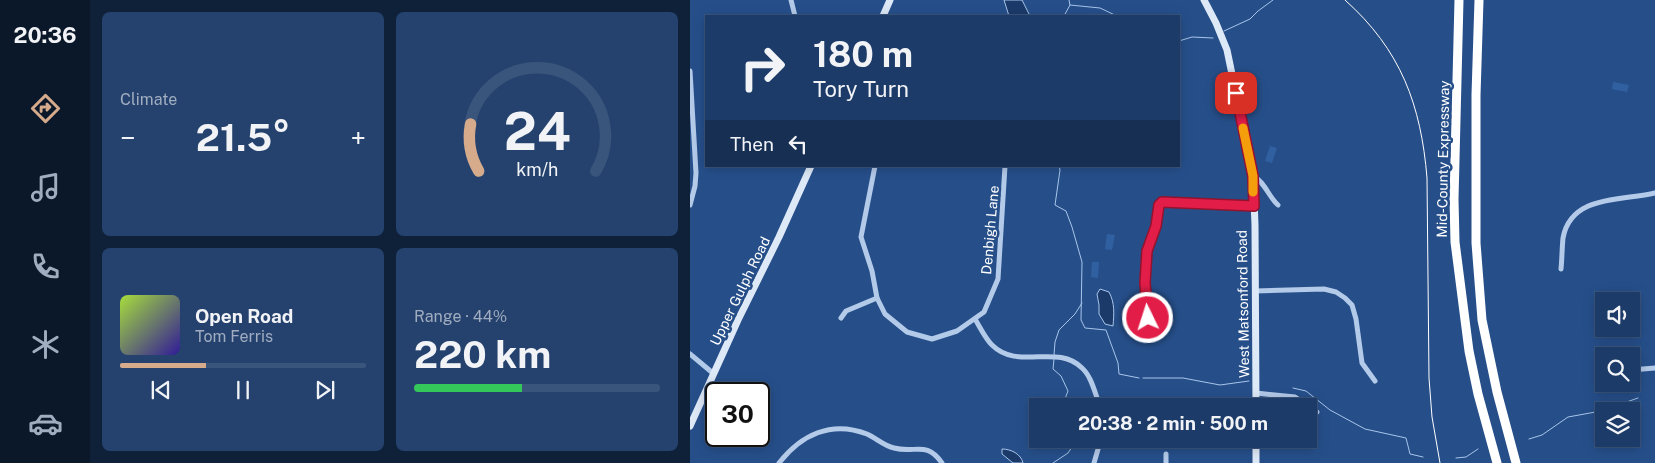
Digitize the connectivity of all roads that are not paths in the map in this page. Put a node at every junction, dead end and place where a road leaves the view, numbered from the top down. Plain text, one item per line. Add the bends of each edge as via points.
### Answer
1 (791, 0) edge
2 (890, 0) edge
3 (1204, 0) edge
4 (1459, 0) edge
5 (1479, 0) edge
6 (795, 15) edge
7 (883, 15) edge
8 (690, 71) edge
9 (692, 118) edge
10 (811, 167) edge
11 (874, 167) edge
12 (1006, 167) edge
13 (1253, 176) junction
14 (1655, 193) edge
15 (690, 205) edge
16 (1278, 205) dead end
17 (1254, 206) junction
18 (1562, 269) dead end
19 (1255, 291) junction
20 (877, 298) junction
21 (841, 318) dead end
22 (975, 319) junction
23 (1143, 328) dead end
24 (690, 354) edge
25 (1655, 368) edge
26 (1640, 369) edge
27 (714, 374) junction
28 (1374, 381) dead end
29 (1256, 393) junction
30 (1097, 398) edge
31 (1256, 398) edge
32 (1296, 398) edge
33 (690, 426) edge
34 (1098, 448) edge
35 (1256, 448) edge
36 (1166, 454) dead end
37 (779, 463) edge
38 (942, 463) edge
39 (1094, 463) edge
40 (1166, 463) edge
41 (1256, 463) edge
42 (1497, 463) edge
43 (1516, 463) edge

1 - 6 street
2 - 7 main road
3 - 13 main road, West Matsonford Road via 1227,50
4 - 42 highway, Mid-County Expressway via 1454,198 1456,242 1469,351
5 - 43 highway via 1476,243 1482,320
8 - 9 street
9 - 15 street via 696,179
10 - 27 main road, Upper Gulph Road
11 - 20 street, Denbigh Lane via 861,237
12 - 22 street, Denbigh Lane via 998,278 984,312
13 - 16 street
13 - 17 main road, West Matsonford Road
14 - 18 street via 1606,200 1581,210 1563,237
17 - 19 main road, West Matsonford Road
17 - 23 street via 1162,202 1159,205 1147,251 1148,318
19 - 28 street via 1324,289 1345,298 1352,305 1356,319 1362,363
19 - 29 main road, West Matsonford Road
20 - 21 street via 846,312
20 - 22 street, Denbigh Lane via 885,314 907,332 932,340 957,331
22 - 30 street via 992,345 1013,356 1070,359 1088,376
24 - 27 street
25 - 26 street
27 - 33 main road, Upper Gulph Road
29 - 31 main road, West Matsonford Road
29 - 32 street
34 - 39 street
35 - 41 main road
36 - 40 street
37 - 38 street via 788,451 818,432 843,428 868,435 894,449 923,449 936,454

